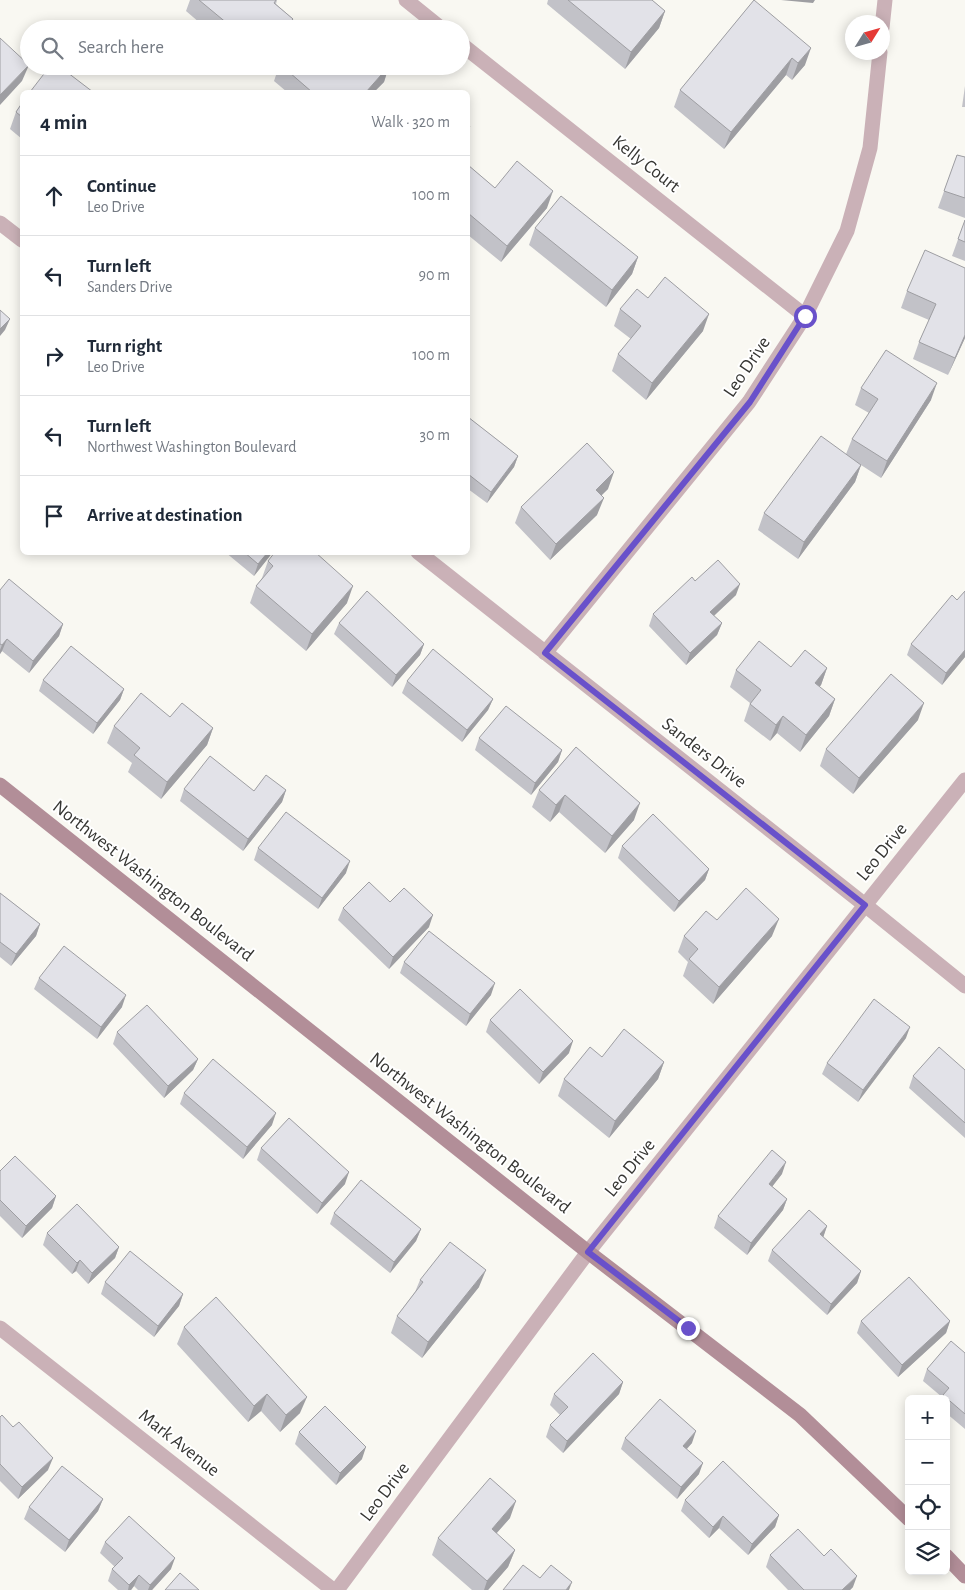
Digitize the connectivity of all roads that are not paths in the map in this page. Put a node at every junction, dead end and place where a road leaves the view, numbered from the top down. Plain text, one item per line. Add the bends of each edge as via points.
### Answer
1 (406, 0) edge
2 (885, 0) edge
3 (883, 15) edge
4 (431, 20) edge
5 (470, 51) edge
6 (879, 60) edge
7 (0, 223) edge
8 (20, 238) edge
9 (805, 316) junction
10 (422, 555) edge
11 (545, 653) junction
12 (965, 780) edge
13 (0, 785) edge
14 (865, 905) junction
15 (965, 986) edge
16 (588, 1252) junction
17 (0, 1328) edge
18 (905, 1515) edge
19 (950, 1560) edge
20 (965, 1576) edge
21 (332, 1590) edge
22 (337, 1590) edge

1 - 4 street
2 - 3 street
5 - 9 street, Kelly Court
6 - 9 street, Leo Drive via 870,148 847,231
7 - 8 street
9 - 11 street, Leo Drive via 750,402
10 - 11 street, Sanders Drive
11 - 14 street, Sanders Drive
12 - 14 street, Leo Drive
13 - 16 main road, Northwest Washington Boulevard
14 - 15 street, Sanders Drive
14 - 16 street, Leo Drive
16 - 18 main road, Northwest Washington Boulevard via 800,1415
16 - 22 street, Leo Drive
17 - 21 street, Mark Avenue
19 - 20 main road

